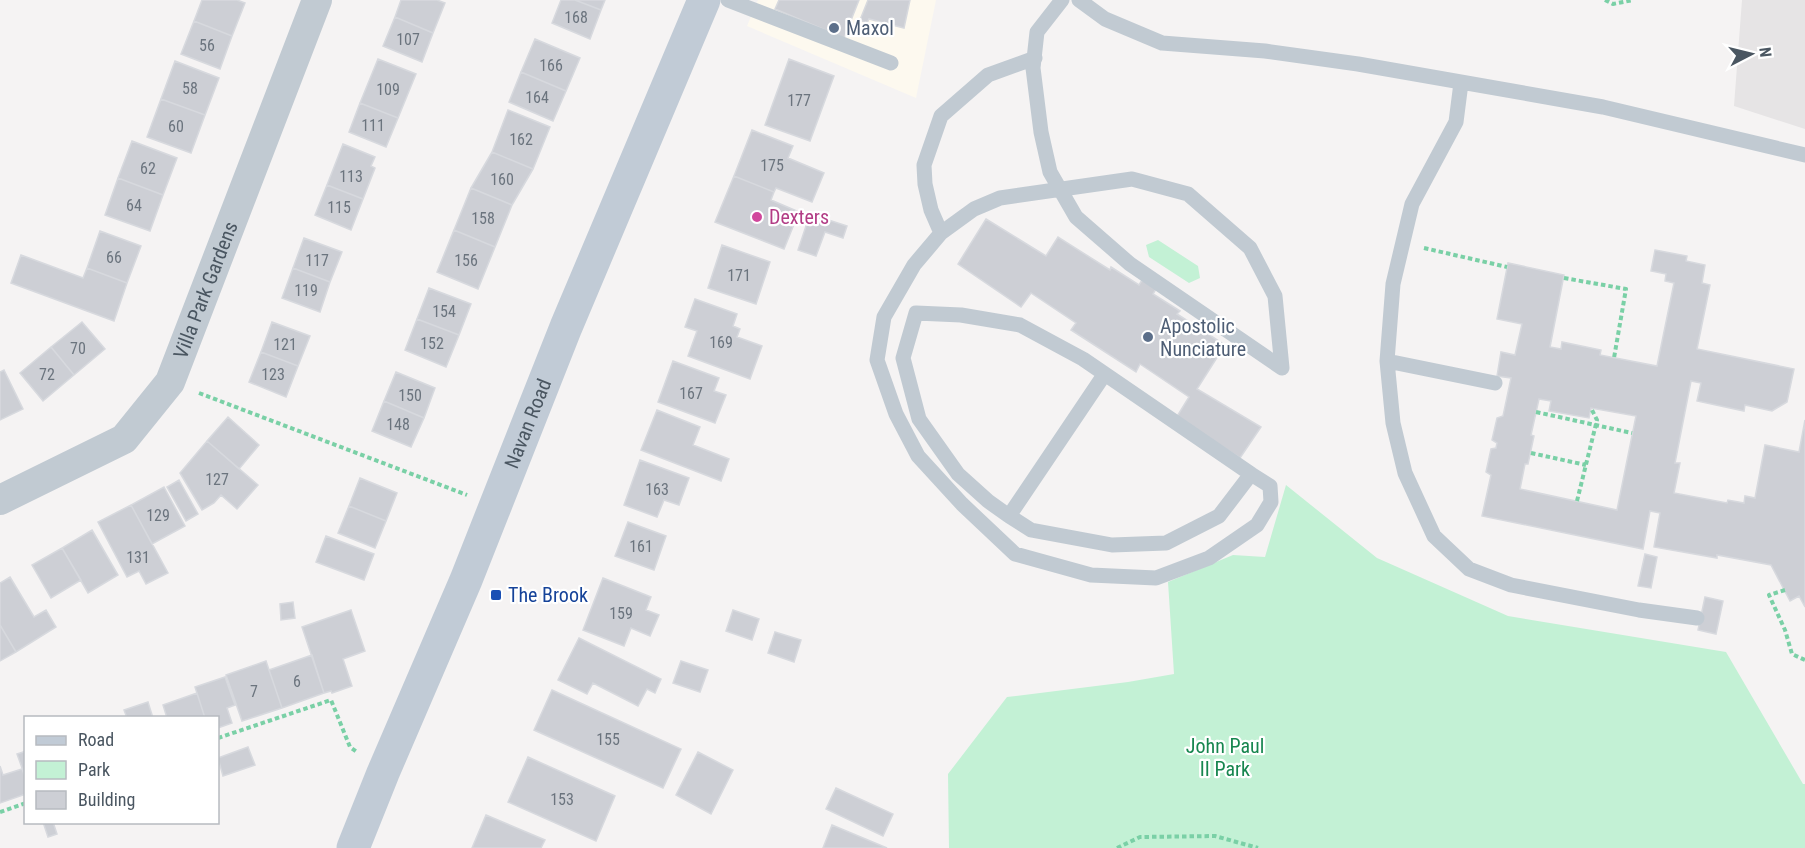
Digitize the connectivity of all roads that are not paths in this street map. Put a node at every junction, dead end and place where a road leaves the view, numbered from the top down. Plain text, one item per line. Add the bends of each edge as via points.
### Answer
1 (317, 0) edge
2 (704, 0) edge
3 (728, 0) edge
4 (1062, 0) edge
5 (1078, 0) edge
6 (1035, 58) junction
7 (891, 63) dead end
8 (1461, 83) junction
9 (1805, 155) edge
10 (1059, 188) junction
11 (941, 233) junction
12 (1387, 361) junction
13 (1104, 375) junction
14 (1495, 383) dead end
15 (1251, 474) junction
16 (0, 500) edge
17 (1009, 516) junction
18 (1697, 618) dead end
19 (353, 848) edge

1 - 16 street, Villa Park Gardens via 170,382 124,439
2 - 19 main road, Navan Road
3 - 7 lane via 789,19
4 - 6 lane via 1037,32
5 - 8 lane via 1105,19 1162,43 1265,51
6 - 10 lane via 1041,132 1050,172
6 - 11 lane via 988,75 941,116 924,165 931,210
8 - 9 lane via 1603,107
8 - 12 lane via 1456,122 1412,204 1393,284
10 - 10 lane via 1076,217 1130,264 1282,368 1275,297 1250,248 1188,194 1132,179
10 - 11 lane via 1000,198 974,208
11 - 15 lane via 914,265 884,316 877,360 896,414 918,456 1015,554 1091,575 1156,578 1209,558 1257,525 1271,502 1270,486
12 - 14 lane
12 - 18 lane via 1393,423 1405,473 1434,536 1469,569 1511,585
13 - 15 lane
13 - 17 lane
13 - 17 lane via 1083,359 1020,325 961,315 916,313 903,358 919,419 958,474
15 - 17 lane via 1219,516 1166,543 1100,543 1031,530

